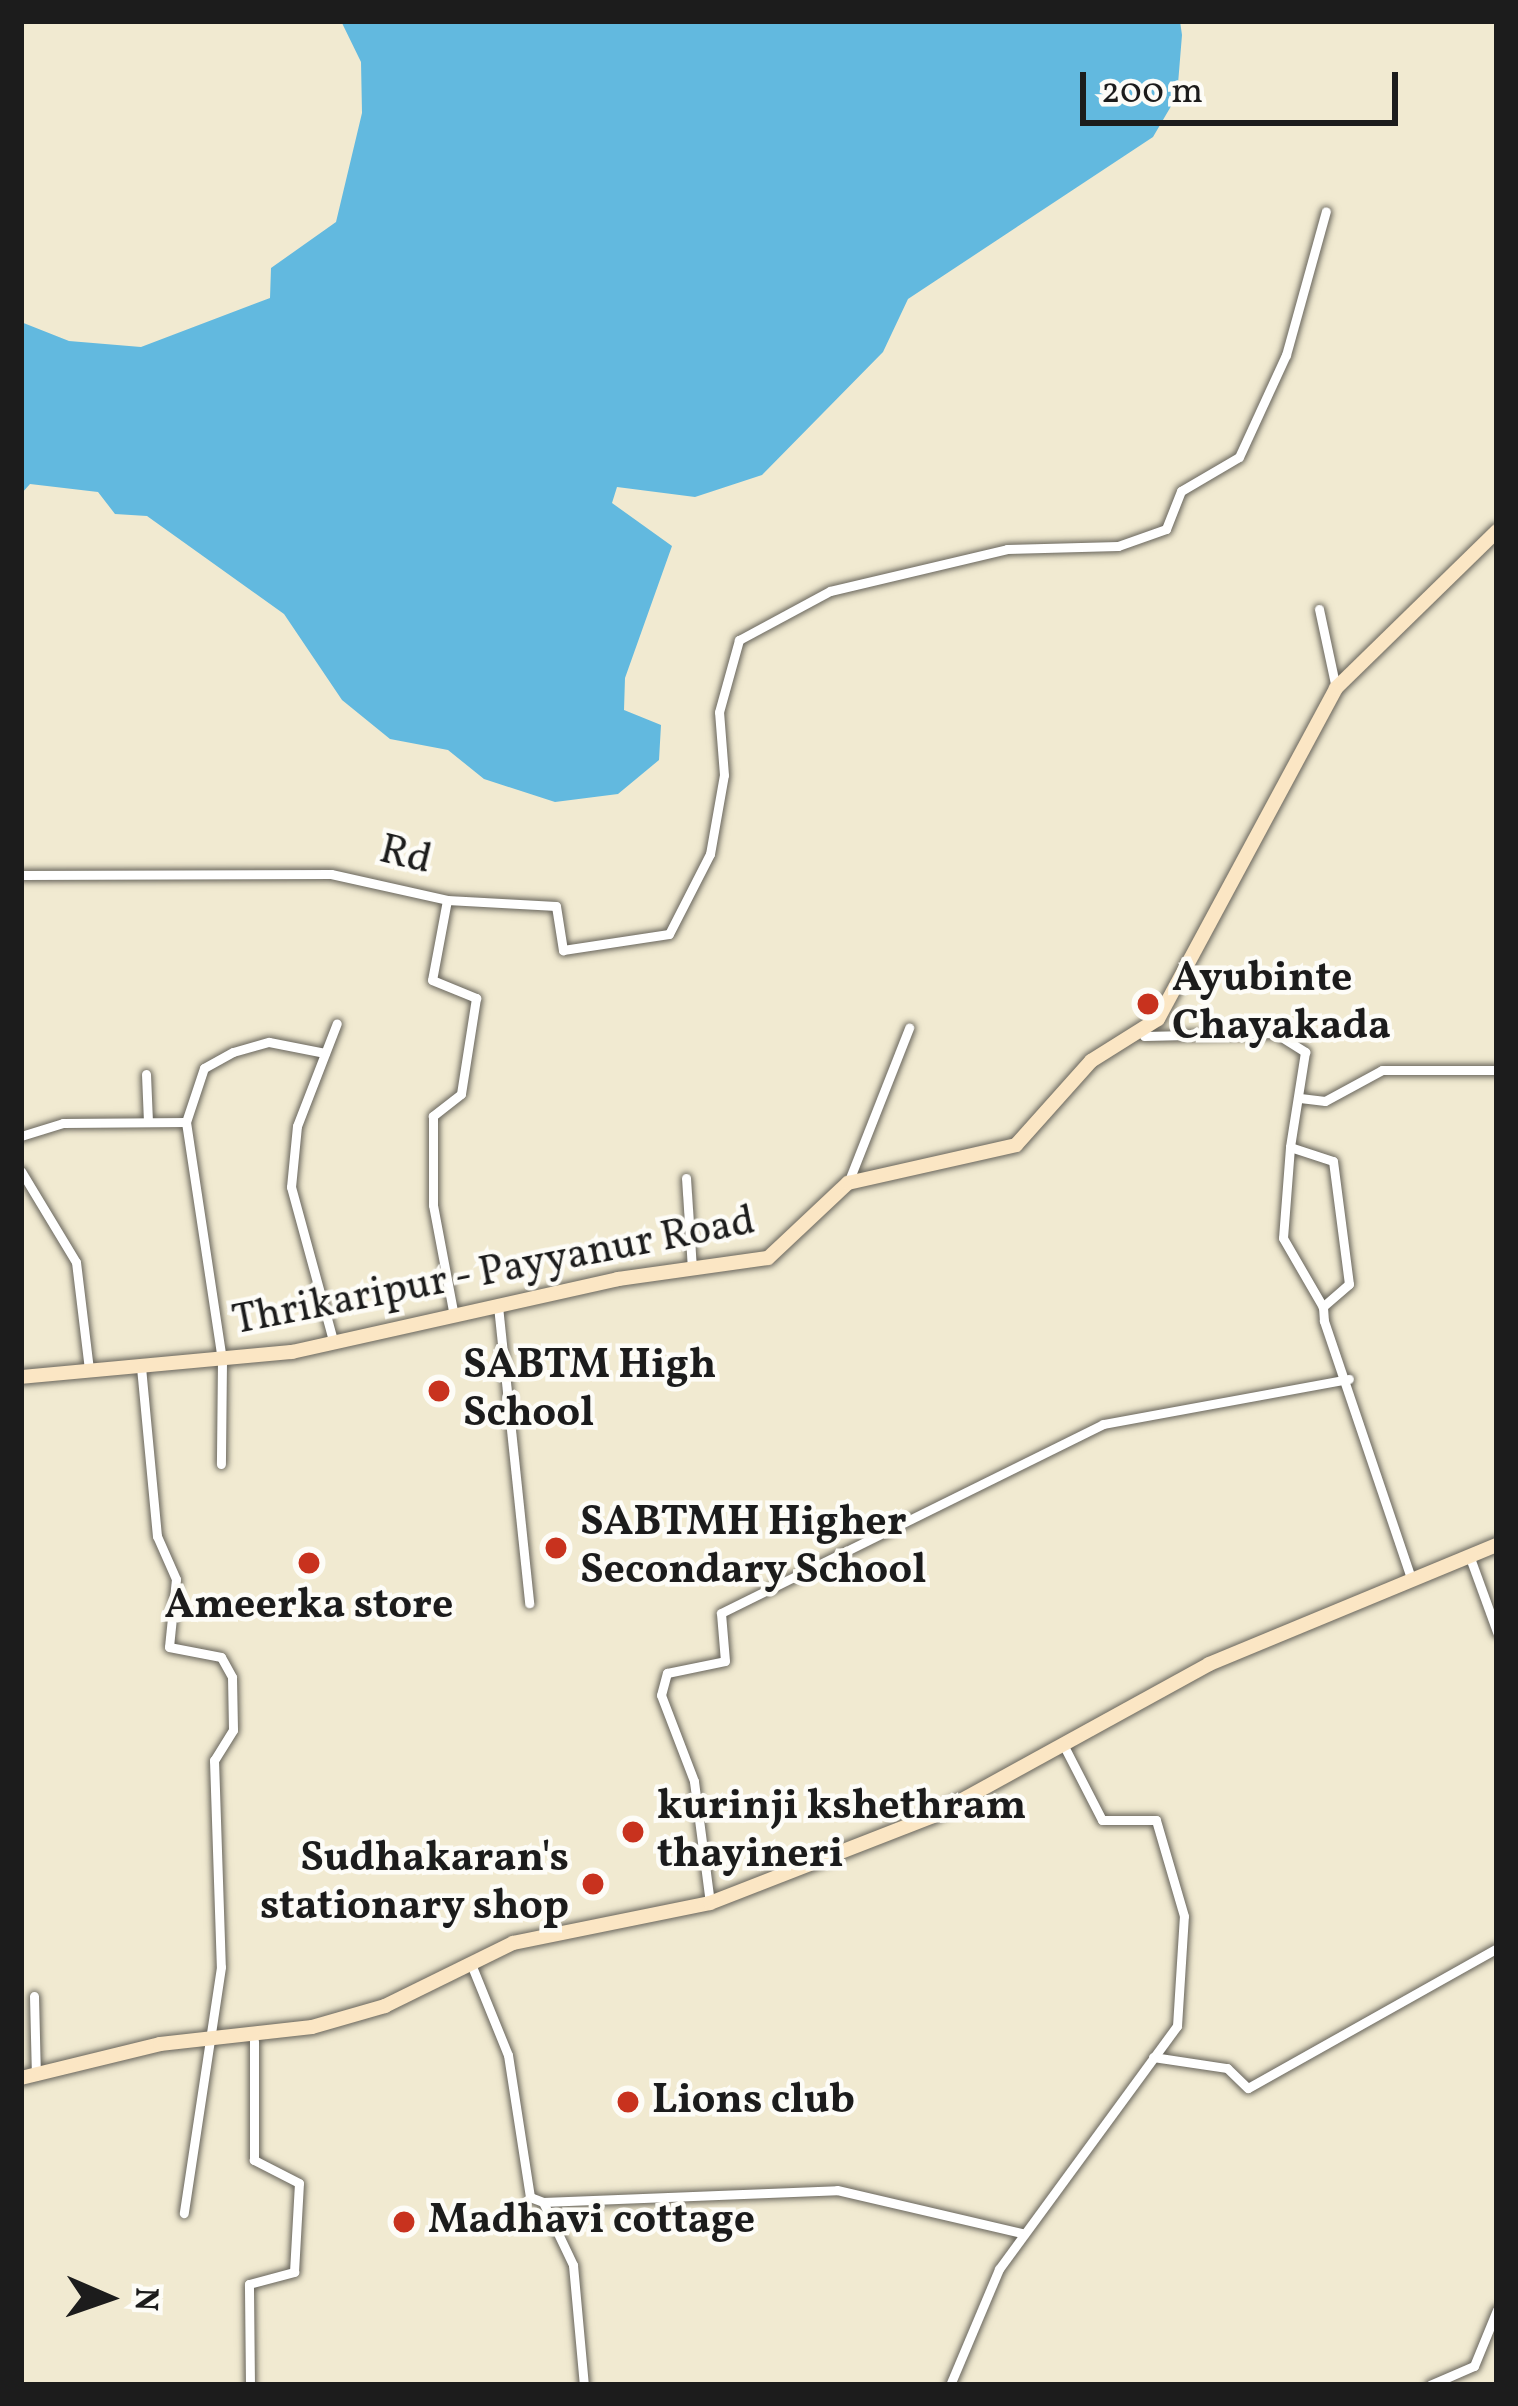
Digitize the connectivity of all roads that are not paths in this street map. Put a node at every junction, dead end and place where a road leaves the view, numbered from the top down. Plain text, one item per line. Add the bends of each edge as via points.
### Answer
1 (1326, 211) dead end
2 (1497, 531) edge
3 (1318, 610) dead end
4 (1336, 688) junction
5 (21, 875) edge
6 (447, 900) junction
7 (337, 1023) dead end
8 (909, 1028) dead end
9 (1144, 1036) junction
10 (326, 1052) junction
11 (1497, 1070) edge
12 (146, 1074) dead end
13 (1300, 1098) junction
14 (186, 1121) junction
15 (148, 1122) junction
16 (21, 1136) edge
17 (1290, 1147) junction
18 (21, 1171) edge
19 (686, 1178) dead end
20 (848, 1184) junction
21 (692, 1268) junction
22 (498, 1306) junction
23 (1323, 1307) junction
24 (454, 1316) junction
25 (334, 1344) junction
26 (222, 1360) junction
27 (142, 1366) junction
28 (88, 1370) junction
29 (21, 1377) edge
30 (1349, 1379) junction
31 (221, 1464) dead end
32 (1497, 1545) edge
33 (1468, 1555) junction
34 (1410, 1575) junction
35 (529, 1603) dead end
36 (1497, 1632) edge
37 (1065, 1748) junction
38 (710, 1903) junction
39 (1497, 1948) edge
40 (471, 1964) junction
41 (34, 1996) dead end
42 (205, 2041) junction
43 (254, 2041) junction
44 (1154, 2057) junction
45 (28, 2077) edge
46 (543, 2202) junction
47 (184, 2213) dead end
48 (1022, 2233) junction
49 (1497, 2310) edge
50 (250, 2385) edge
51 (584, 2385) edge
52 (950, 2385) edge
53 (1430, 2385) edge

1 - 6 street via 1286,355 1239,457 1181,490 1166,529 1118,546 1007,550 830,591 739,640 719,712 724,775 710,854 669,934 563,950 556,906
2 - 4 main road
3 - 4 street
4 - 9 main road
5 - 6 street, Rd via 331,874
6 - 24 street, Rd via 432,980 476,998 461,1094 433,1116 433,1205
7 - 10 street
8 - 20 street
9 - 13 street via 1276,1033 1305,1052
9 - 20 main road via 1091,1061 1016,1145
10 - 14 street via 269,1042 233,1052 204,1068
10 - 25 street via 297,1126 291,1187
11 - 13 street via 1382,1070 1325,1101
12 - 15 street
13 - 17 street
14 - 15 street
14 - 26 street
15 - 16 street
17 - 23 street via 1283,1238
17 - 23 street via 1333,1161 1349,1284
18 - 28 street via 76,1262
19 - 21 street
20 - 21 main road, Thrikaripur - Payyanur Road via 783,1250
21 - 22 main road, Thrikaripur - Payyanur Road
22 - 24 main road, Thrikaripur - Payyanur Road
22 - 35 street
23 - 30 street
24 - 25 main road, Thrikaripur - Payyanur Road
25 - 26 main road, Thrikaripur - Payyanur Road
26 - 27 main road, Thrikaripur - Payyanur Road
26 - 31 street
27 - 28 main road, Thrikaripur - Payyanur Road
27 - 42 street via 155,1520 176,1579 169,1647 221,1657 232,1677 233,1730 214,1760 220,1967
28 - 29 main road, Thrikaripur - Payyanur Road
30 - 34 street
30 - 38 street via 1103,1424 721,1612 725,1660 667,1673 661,1695 694,1781
32 - 33 main road
33 - 34 main road
33 - 36 street
34 - 37 main road via 1209,1664
37 - 38 main road via 933,1816
37 - 44 street via 1102,1820 1156,1820 1184,1916 1177,2026
38 - 40 main road via 513,1942
39 - 44 street via 1248,2088 1227,2068
40 - 43 main road via 386,2006
40 - 46 street via 508,2054 530,2197
41 - 45 street
42 - 43 main road
42 - 45 main road
42 - 47 street
43 - 50 street via 254,2160 299,2183 293,2272 249,2284
44 - 48 street
46 - 48 street via 837,2190
46 - 51 street via 573,2265
48 - 52 street
49 - 53 street via 1474,2366

